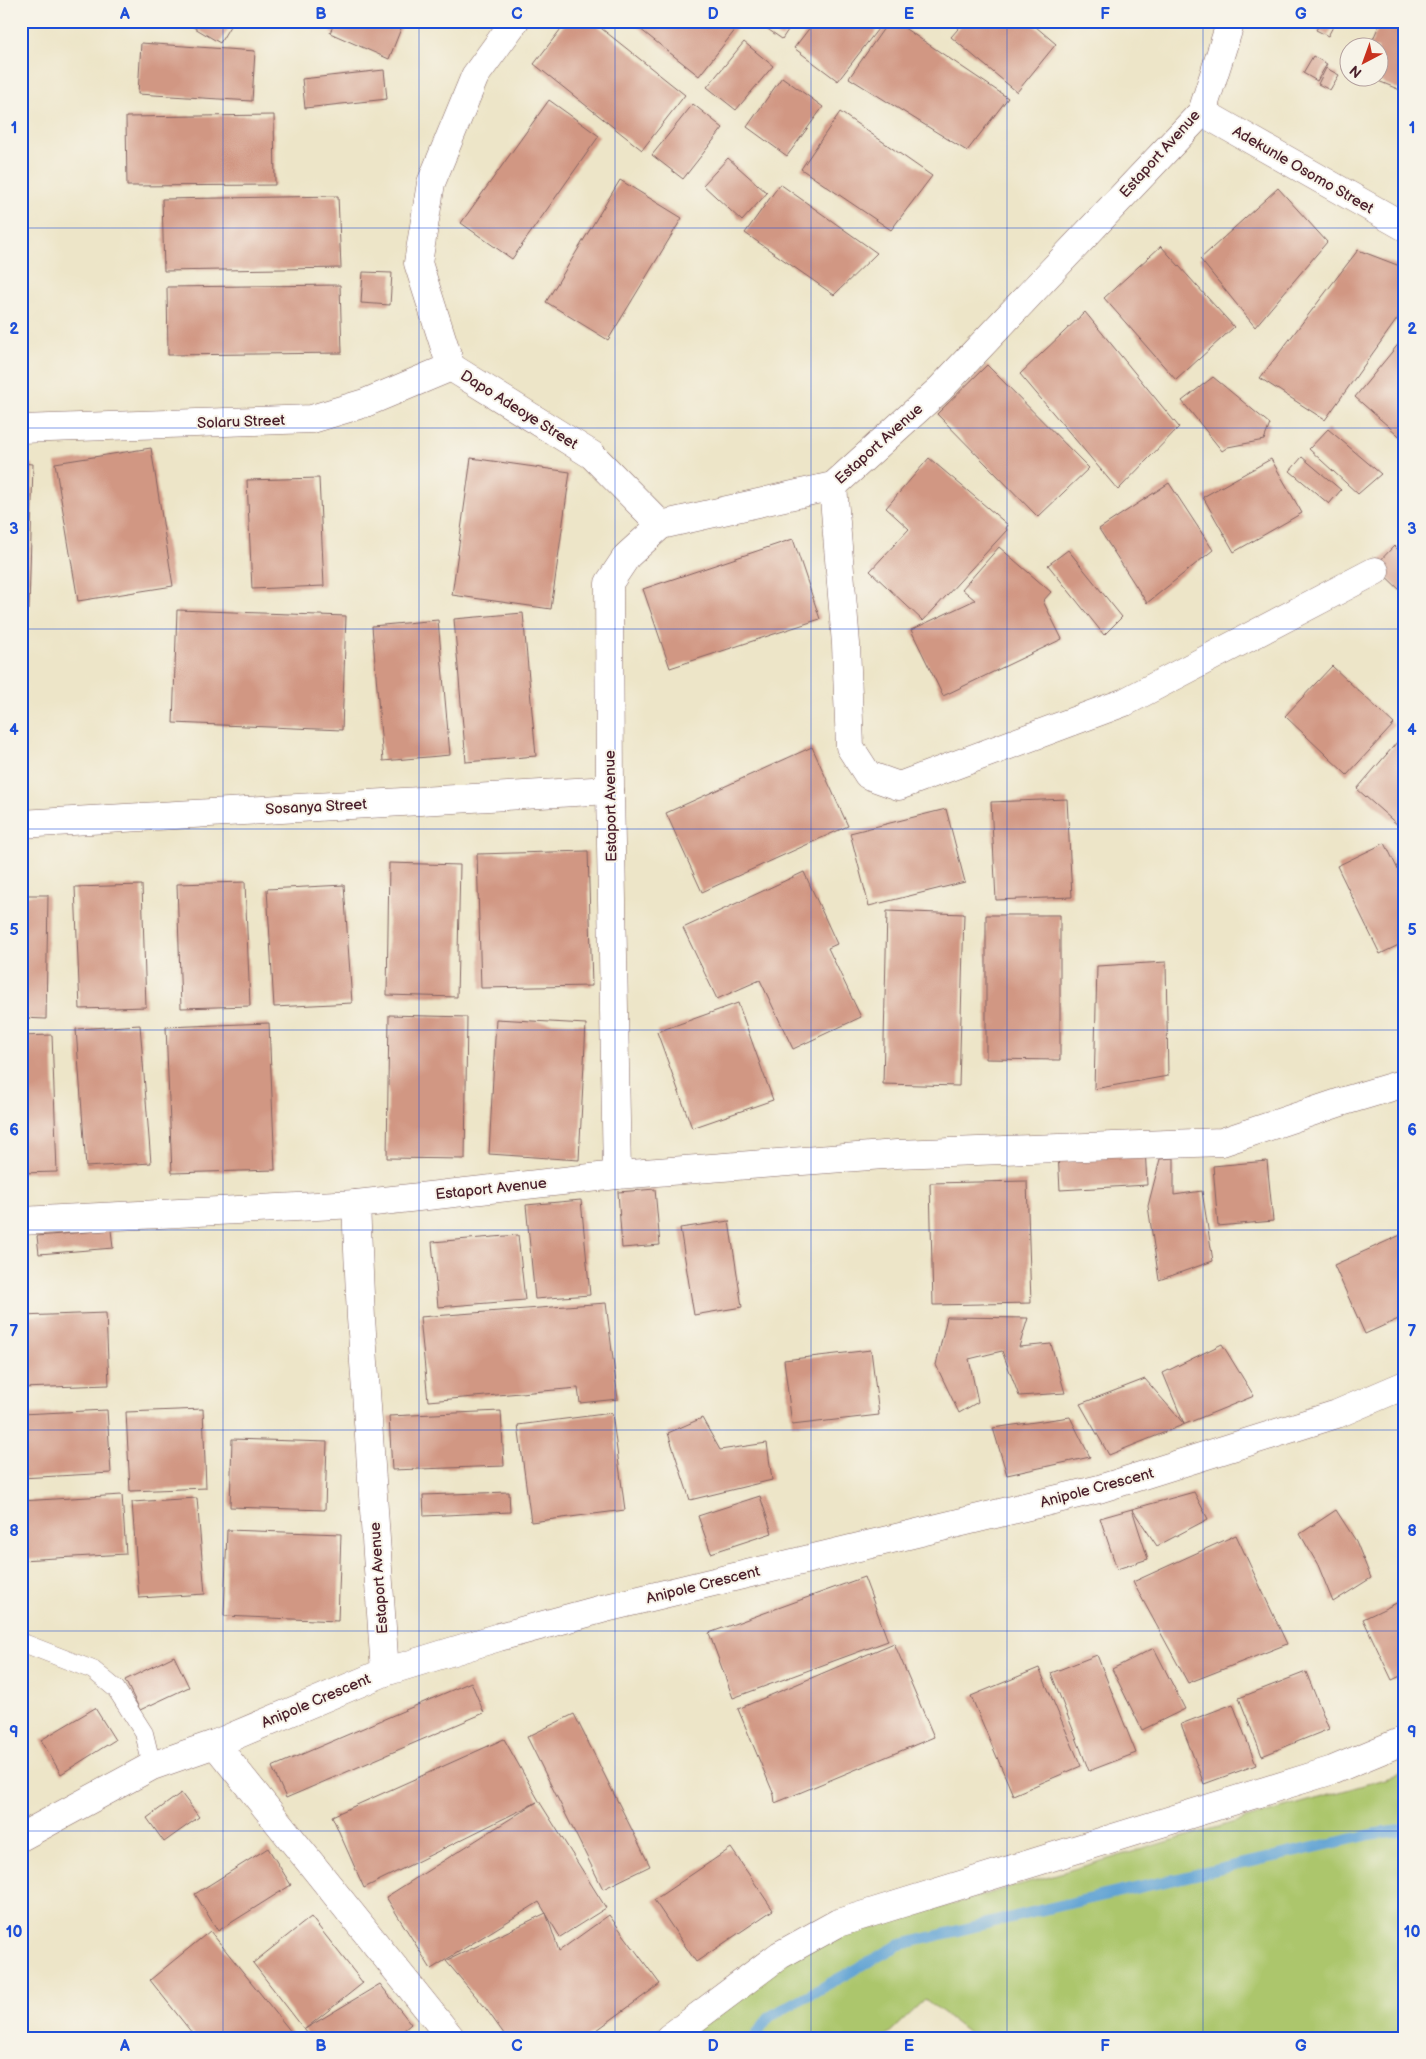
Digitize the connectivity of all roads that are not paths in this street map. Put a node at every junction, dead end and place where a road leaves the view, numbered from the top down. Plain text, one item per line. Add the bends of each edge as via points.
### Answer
1 (515, 21) edge
2 (1231, 21) edge
3 (1202, 112) junction
4 (1405, 227) edge
5 (451, 367) junction
6 (21, 429) edge
7 (833, 486) junction
8 (661, 525) junction
9 (1375, 571) dead end
10 (610, 790) junction
11 (21, 824) edge
12 (1405, 1083) edge
13 (617, 1175) junction
14 (356, 1204) junction
15 (21, 1221) edge
16 (1405, 1385) edge
17 (26, 1644) dead end
18 (385, 1672) junction
19 (1405, 1740) edge
20 (215, 1744) junction
21 (152, 1766) junction
22 (21, 1837) edge
23 (451, 2038) edge
24 (669, 2038) edge

1 - 5 street, Dapo Adeoye Street via 475,76 431,183 418,262
2 - 3 street, Estaport Avenue
3 - 4 street, Adekunle Osomo Street
3 - 7 street, Estaport Avenue via 940,389
5 - 6 street, Solaru Street via 365,403 312,419
5 - 8 street, Dapo Adeoye Street via 592,455
7 - 8 street, Estaport Avenue
7 - 9 street via 846,644 850,747 868,775 899,786 1125,702
8 - 10 street, Estaport Avenue via 627,556 609,583
10 - 11 street, Sosanya Street
10 - 13 street, Estaport Avenue
12 - 13 street via 1222,1142 897,1154
13 - 14 street, Estaport Avenue
14 - 15 street
14 - 18 street, Estaport Avenue
16 - 18 street, Anipole Crescent via 1337,1414 1099,1489 602,1609
17 - 21 lane via 93,1670 116,1689 144,1733
18 - 20 street, Anipole Crescent
19 - 24 street via 1333,1770 838,1923 780,1955
20 - 21 street, Anipole Crescent
20 - 23 street
21 - 22 street, Anipole Crescent

